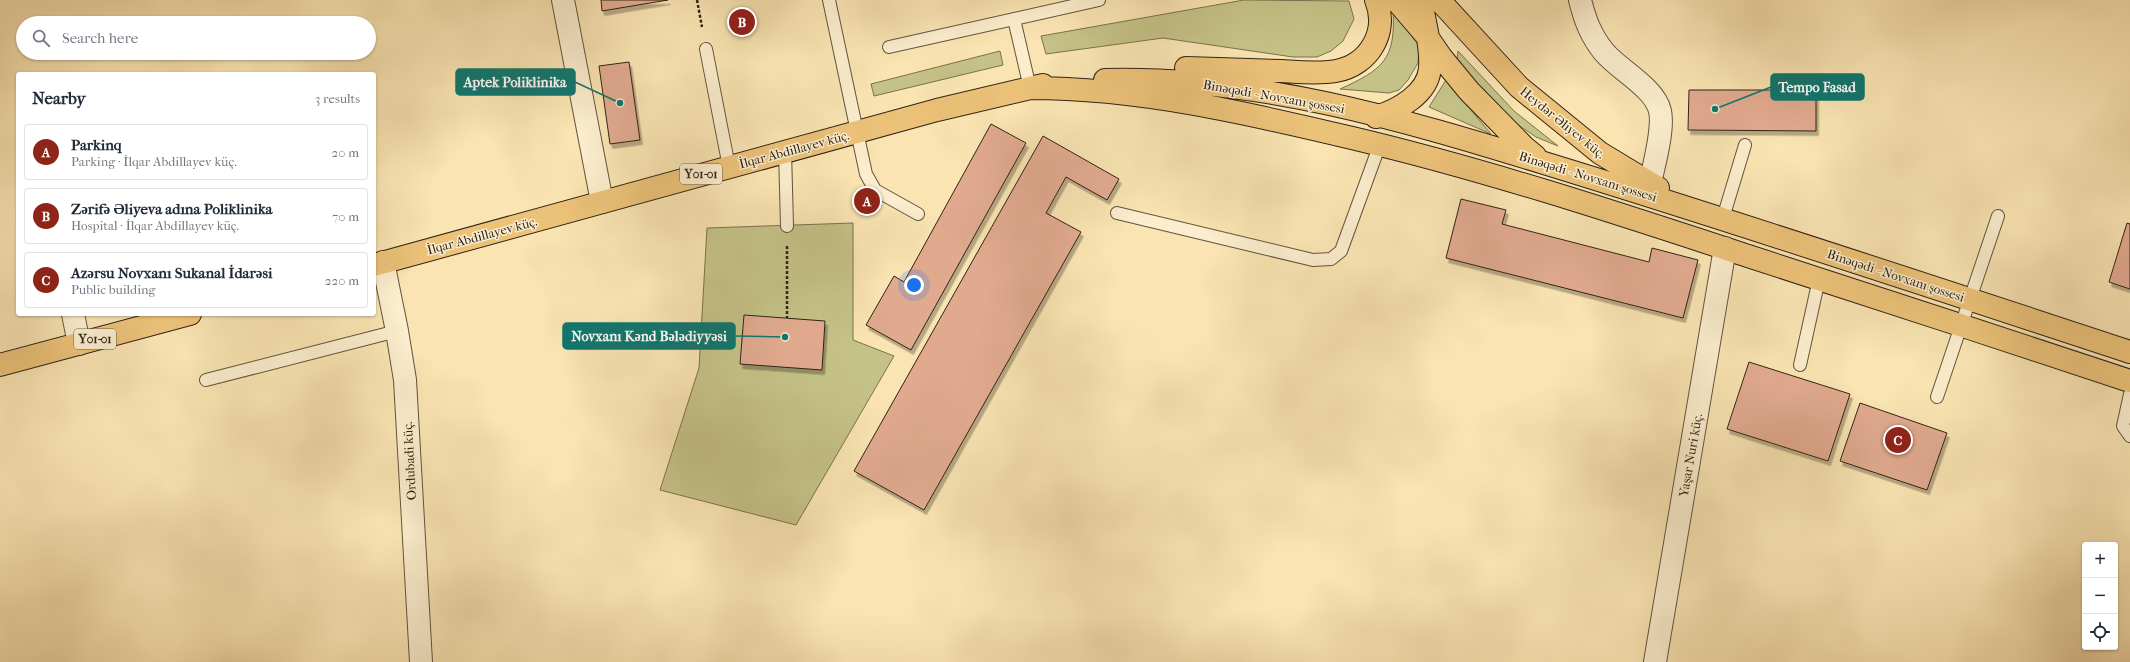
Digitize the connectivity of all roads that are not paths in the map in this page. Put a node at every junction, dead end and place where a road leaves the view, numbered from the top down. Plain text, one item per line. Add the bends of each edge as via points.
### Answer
1 (563, 0) edge
2 (829, 0) edge
3 (1099, 0) edge
4 (1376, 0) edge
5 (1396, 0) edge
6 (1421, 0) edge
7 (1439, 0) edge
8 (1580, 0) edge
9 (1014, 19) junction
10 (1426, 35) junction
11 (889, 47) dead end
12 (706, 49) road end
13 (1030, 88) junction
14 (1382, 115) junction
15 (1287, 123) junction
16 (856, 132) junction
17 (1380, 144) junction
18 (1745, 145) dead end
19 (785, 152) junction
20 (1544, 163) junction
21 (729, 167) junction
22 (1650, 183) junction
23 (602, 202) junction
24 (1117, 213) dead end
25 (918, 214) dead end
26 (1716, 216) junction
27 (1998, 216) dead end
28 (1639, 219) junction
29 (787, 226) road end
30 (1725, 248) junction
31 (378, 263) edge
32 (1819, 279) junction
33 (1970, 299) junction
34 (73, 316) edge
35 (183, 316) edge
36 (1960, 325) junction
37 (397, 331) junction
38 (79, 344) junction
39 (2130, 352) edge
40 (0, 365) edge
41 (1800, 365) dead end
42 (206, 380) dead end
43 (2130, 381) edge
44 (2130, 394) edge
45 (1937, 397) dead end
46 (2130, 436) edge
47 (421, 662) edge
48 (1655, 662) edge

1 - 23 street
2 - 16 lane
3 - 9 lane
4 - 13 main road via 1380,24 1377,40 1369,52 1354,65 1336,71 1311,73 1160,68 1081,77
5 - 10 main road
6 - 10 main road
7 - 22 main road, Heydər Əliyev küç. via 1519,87 1600,153
8 - 22 street via 1589,31 1605,53 1655,98 1660,112 1657,151
9 - 11 lane
9 - 13 lane
10 - 14 main road via 1430,56 1428,77 1418,92 1402,107
10 - 20 main road via 1441,58 1469,91 1519,142
12 - 21 lane
13 - 14 main road, Binəqədi - Novxanı şossesi via 1104,80 1191,81 1282,94
13 - 15 main road via 1108,91
13 - 16 main road, İlqar Abdillayev küç. / Y01-01 via 980,98
14 - 15 main road via 1344,122
14 - 20 main road, Binəqədi - Novxanı şossesi via 1450,133
15 - 17 main road
16 - 19 main road, İlqar Abdillayev küç. / Y01-01
16 - 25 lane via 866,174 875,190
17 - 24 lane via 1341,251 1332,259 1313,260
17 - 28 main road
18 - 26 lane
19 - 21 main road, İlqar Abdillayev küç. / Y01-01
19 - 29 lane
20 - 26 main road, Binəqədi - Novxanı şossesi
20 - 28 main road via 1592,194
21 - 23 main road, İlqar Abdillayev küç. / Y01-01
22 - 26 main road, Heydər Əliyev küç.
23 - 31 main road, İlqar Abdillayev küç. / Y01-01
26 - 33 main road, Binəqədi - Novxanı şossesi
27 - 33 lane
28 - 30 main road, Binəqədi - Novxanı şossesi
30 - 32 main road, Binəqədi - Novxanı şossesi
30 - 48 street, Yaşar Nuri küç.
31 - 37 street, Ordubadi küç.
32 - 36 main road, Binəqədi - Novxanı şossesi
32 - 41 lane
33 - 36 lane
33 - 39 main road, Binəqədi - Novxanı şossesi
34 - 38 street
35 - 38 main road, Y01-01
36 - 43 main road, Binəqədi - Novxanı şossesi
36 - 45 lane
37 - 42 lane
37 - 47 street, Ordubadi küç. via 405,380
38 - 40 main road, Y01-01
44 - 46 lane via 2123,426

